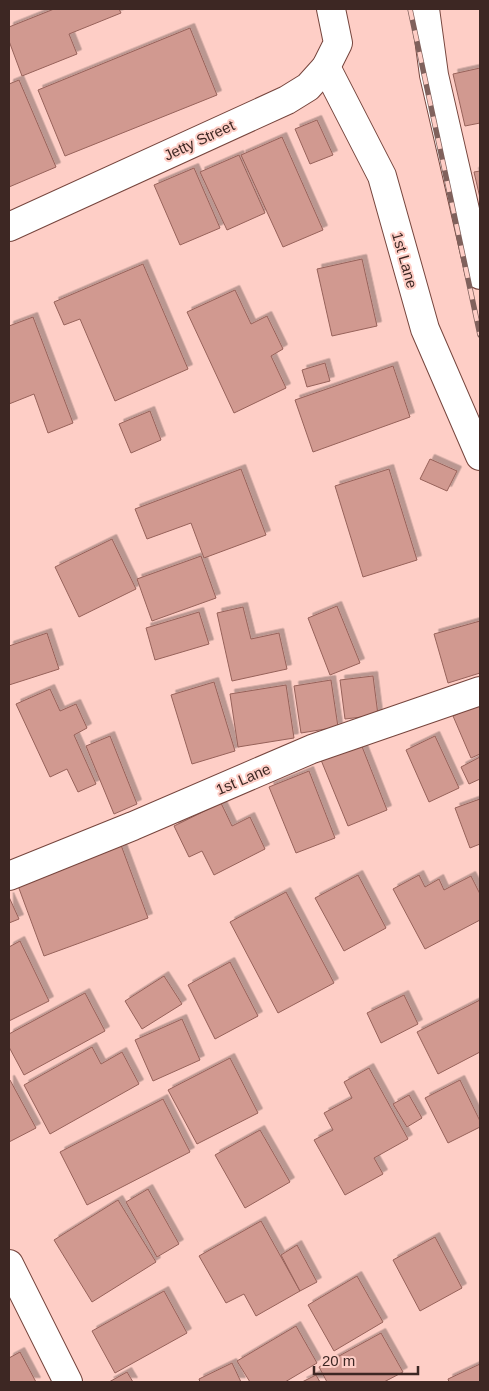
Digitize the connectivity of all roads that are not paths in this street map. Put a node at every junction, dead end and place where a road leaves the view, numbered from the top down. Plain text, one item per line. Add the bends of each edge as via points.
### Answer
1 (331, 9) edge
2 (425, 9) edge
3 (326, 67) junction
4 (9, 227) edge
5 (480, 275) edge
6 (480, 456) edge
7 (480, 691) edge
8 (9, 876) edge
9 (9, 1264) edge
10 (68, 1382) edge

1 - 3 street, Jetty Street via 338,43
2 - 5 street via 434,75
3 - 4 street, Jetty Street via 308,87 286,100
3 - 6 street, 1st Lane via 382,176 425,329
7 - 8 street, 1st Lane via 312,749
9 - 10 street

